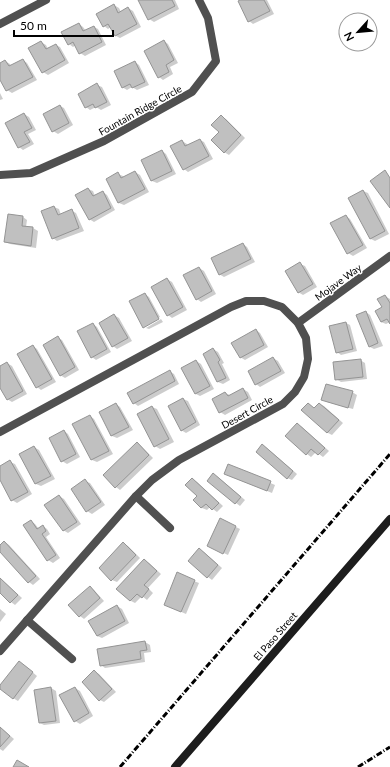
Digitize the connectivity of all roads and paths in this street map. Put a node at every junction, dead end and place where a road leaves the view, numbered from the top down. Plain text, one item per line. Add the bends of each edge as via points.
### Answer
1 (46, 0) edge
2 (199, 0) edge
3 (0, 24) edge
4 (0, 175) edge
5 (390, 256) edge
6 (298, 323) junction
7 (0, 432) edge
8 (136, 496) junction
9 (390, 519) edge
10 (170, 528) dead end
11 (27, 620) junction
12 (0, 651) edge
13 (72, 659) dead end
14 (175, 767) edge

1 - 3 street
2 - 4 street, Fountain Ridge Circle via 208,18 216,61 192,92 104,141 31,173
5 - 6 street, Mojave Way
6 - 7 street, Desert Circle via 282,307 264,301 246,301
6 - 8 street, Desert Circle via 306,338 308,359 304,378 295,392 283,404 179,460
8 - 10 street
8 - 11 street, Desert Circle
9 - 14 main road, El Paso Street
11 - 12 street, Desert Circle
11 - 13 street

